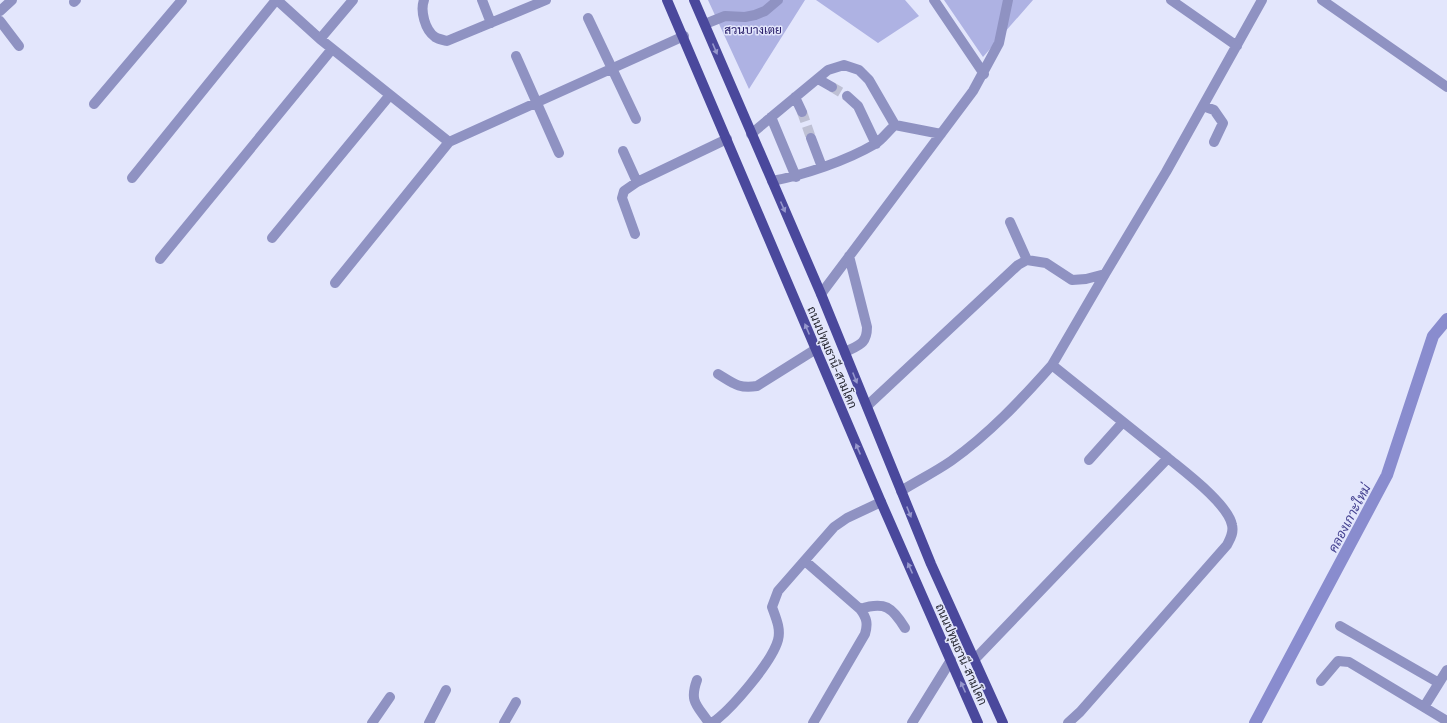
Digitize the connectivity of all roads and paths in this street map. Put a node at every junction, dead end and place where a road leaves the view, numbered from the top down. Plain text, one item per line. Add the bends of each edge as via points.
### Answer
1 (12, 0) edge
2 (181, 0) edge
3 (277, 0) edge
4 (353, 0) edge
5 (424, 0) edge
6 (482, 0) edge
7 (546, 0) edge
8 (667, 0) edge
9 (694, 0) edge
10 (778, 0) edge
11 (934, 0) edge
12 (1008, 0) edge
13 (1171, 0) edge
14 (1262, 0) edge
15 (1322, 0) edge
16 (532, 3) edge
17 (0, 11) edge
18 (588, 18) dead end
19 (0, 21) edge
20 (491, 23) junction
21 (705, 24) junction
22 (684, 36) junction
23 (320, 40) junction
24 (19, 46) dead end
25 (1236, 46) junction
26 (332, 49) junction
27 (516, 56) dead end
28 (612, 69) junction
29 (984, 74) junction
30 (818, 78) junction
31 (832, 87) tunnel mouth
32 (1447, 87) edge
33 (390, 95) junction
34 (847, 96) tunnel mouth
35 (795, 97) junction
36 (94, 104) dead end
37 (537, 104) junction
38 (1203, 106) junction
39 (802, 112) tunnel mouth
40 (771, 117) junction
41 (636, 119) dead end
42 (895, 125) junction
43 (751, 134) junction
44 (941, 134) junction
45 (811, 138) tunnel mouth
46 (727, 139) junction
47 (449, 142) junction
48 (1214, 142) dead end
49 (876, 144) junction
50 (623, 151) dead end
51 (559, 153) dead end
52 (822, 167) junction
53 (796, 177) junction
54 (132, 178) dead end
55 (772, 181) junction
56 (637, 182) junction
57 (1010, 222) dead end
58 (635, 234) dead end
59 (272, 238) dead end
60 (849, 256) junction
61 (160, 258) dead end
62 (1027, 260) junction
63 (1104, 274) junction
64 (335, 283) dead end
65 (821, 294) junction
66 (816, 349) junction
67 (845, 352) junction
68 (1052, 365) junction
69 (718, 374) dead end
70 (867, 406) junction
71 (1123, 422) junction
72 (1168, 458) junction
73 (1089, 460) dead end
74 (901, 491) junction
75 (881, 502) junction
76 (805, 561) junction
77 (860, 610) junction
78 (1340, 626) dead end
79 (905, 628) dead end
80 (975, 659) junction
81 (951, 660) junction
82 (1447, 670) edge
83 (697, 680) dead end
84 (1321, 681) dead end
85 (1439, 683) junction
86 (446, 690) dead end
87 (390, 697) dead end
88 (516, 702) dead end
89 (1424, 707) junction
90 (1447, 721) edge
91 (715, 722) edge
92 (372, 723) edge
93 (428, 723) edge
94 (504, 723) edge
95 (813, 723) edge
96 (912, 723) edge
97 (978, 723) edge
98 (1003, 723) edge
99 (1068, 723) edge

1 - 17 street
2 - 36 street
3 - 23 street
3 - 54 street
4 - 23 street
5 - 20 street via 422,7 428,31 436,38 447,41
6 - 20 street
7 - 16 street
8 - 22 main road, ถนนปทุมธานี-สามโคก
9 - 21 main road, ถนนปทุมธานี-สามโคก
10 - 21 street via 765,11 745,17 725,16
11 - 29 street
12 - 29 street via 999,42
13 - 25 street
14 - 25 street
15 - 32 street
16 - 20 street
18 - 28 street
19 - 24 street
21 -> 43 main road, ถนนปทุมธานี-สามโคก
22 - 28 street
22 - 46 main road, ถนนปทุมธานี-สามโคก
23 - 26 street
25 - 38 street
26 - 33 street
26 - 61 street
27 - 37 street
28 - 37 street
28 - 41 street
29 - 44 street
30 - 31 street
30 - 35 street
30 - 42 street via 828,70 844,65 859,70 869,80
33 - 47 street
33 - 59 street
34 - 49 street via 858,106
35 - 39 street
35 - 40 street
37 - 47 street
37 - 51 street
38 - 48 street via 1214,110 1223,123
38 - 63 street
40 - 43 street
40 - 53 street
42 - 44 street
42 - 49 street
43 - 55 main road, ถนนปทุมธานี-สามโคก
44 - 60 street
45 - 52 street
46 - 56 street
66 -> 46 main road, ถนนปทุมธานี-สามโคก
47 - 64 street
49 - 52 street
50 - 56 street
52 - 53 street
53 - 55 street
55 -> 65 main road, ถนนปทุมธานี-สามโคก
56 - 58 street via 624,191 622,198
57 - 62 street
60 - 65 street
60 - 67 street via 867,336 864,342
62 - 63 street via 1046,263 1072,280 1086,280
62 - 70 street via 1018,265
63 - 68 street
65 - 67 main road, ถนนปทุมธานี-สามโคก
66 - 69 street via 756,386 737,386
75 -> 66 main road, ถนนปทุมธานี-สามโคก
67 -> 70 main road, ถนนปทุมธานี-สามโคก
68 - 71 street
68 - 74 street via 1012,410 976,441 950,462
70 - 74 main road, ถนนปทุมธานี-สามโคก
71 - 72 street
71 - 73 street
72 - 80 street
72 - 99 street via 1207,491 1225,511 1232,524 1232,535 1227,545
74 -> 80 main road, ถนนปทุมธานี-สามโคก
75 - 76 street via 834,527
81 -> 75 main road, ถนนปทุมธานี-สามโคก
76 - 77 street
76 - 91 street via 778,591 774,600 772,607 777,621 778,641 766,662 733,706
77 - 79 street via 881,605 890,609
77 - 95 street via 866,617 868,626 865,634
78 - 85 street
80 - 98 main road, ถนนปทุมธานี-สามโคก
81 - 96 street
97 -> 81 main road, ถนนปทุมธานี-สามโคก
82 - 85 street
83 - 91 street via 692,694 694,702
84 - 89 street via 1338,661 1349,662
85 - 89 street
86 - 93 street
87 - 92 street
88 - 94 street
89 - 90 street

